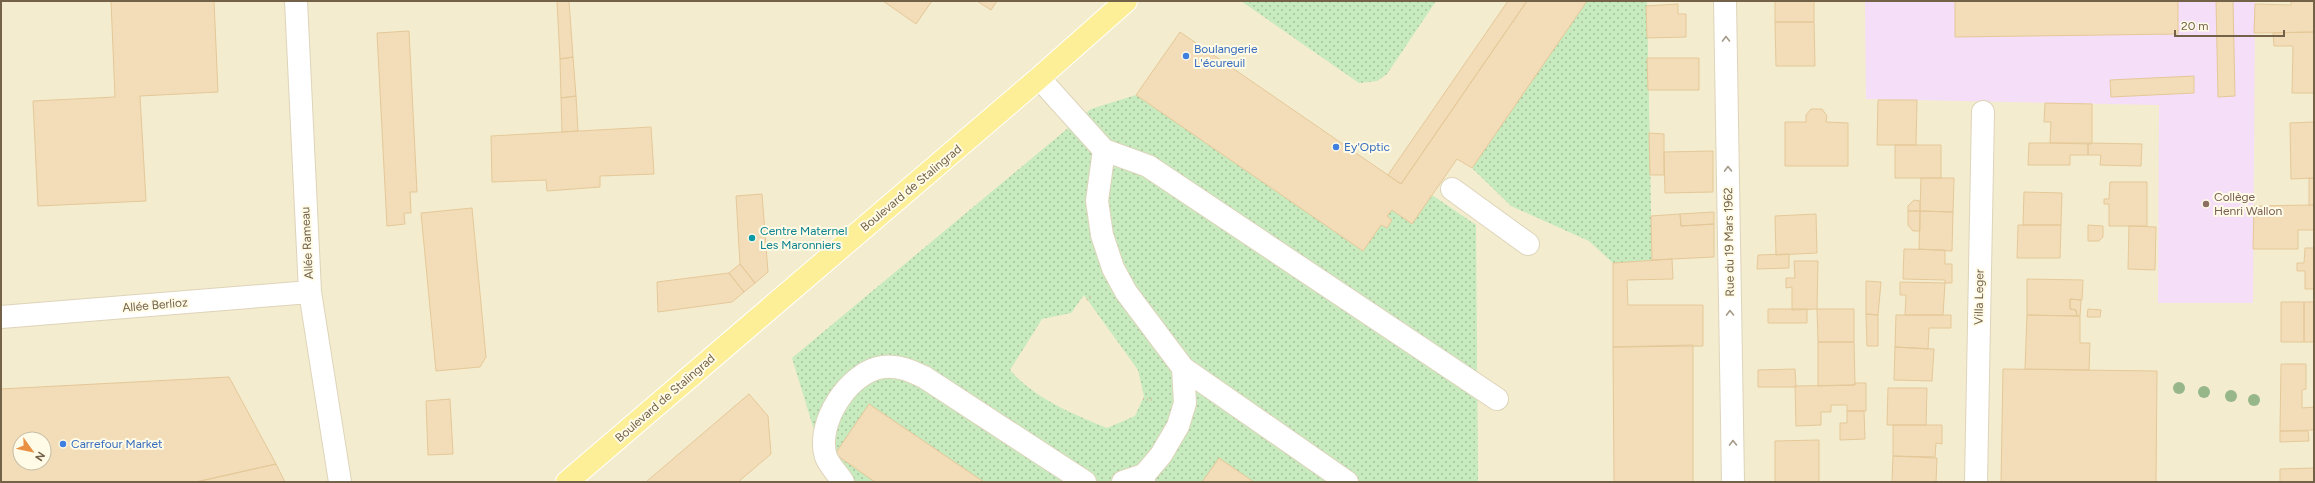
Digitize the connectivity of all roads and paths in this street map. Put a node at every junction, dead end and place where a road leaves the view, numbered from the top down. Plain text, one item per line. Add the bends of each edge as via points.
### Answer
1 (296, 1) edge
2 (1126, 1) edge
3 (1725, 1) edge
4 (1039, 78) junction
5 (1983, 112) dead end
6 (1104, 150) junction
7 (1452, 189) dead end
8 (1528, 244) dead end
9 (310, 292) junction
10 (1, 317) edge
11 (1183, 368) junction
12 (1497, 399) dead end
13 (1144, 478) edge
14 (340, 482) edge
15 (567, 482) edge
16 (843, 482) edge
17 (1085, 482) edge
18 (1123, 482) edge
19 (1347, 482) edge
20 (1733, 482) edge
21 (1976, 482) edge

1 - 9 street, Allée Rameau
2 - 4 main road, Boulevard de Stalingrad
20 -> 3 street, Rue du 19 Mars 1962
4 - 6 street
4 - 15 main road, Boulevard de Stalingrad
5 - 21 street, Villa Leger
6 - 11 street via 1097,201 1102,235 1113,268 1126,292
6 - 12 street via 1148,166
7 - 8 street
9 - 10 street, Allée Berlioz
9 - 14 street, Allée Rameau
11 - 13 street via 1185,403 1178,426
11 - 19 street
13 - 18 street
16 - 17 street via 826,457 823,440 830,415 843,392 862,374 882,367 902,368 924,377

